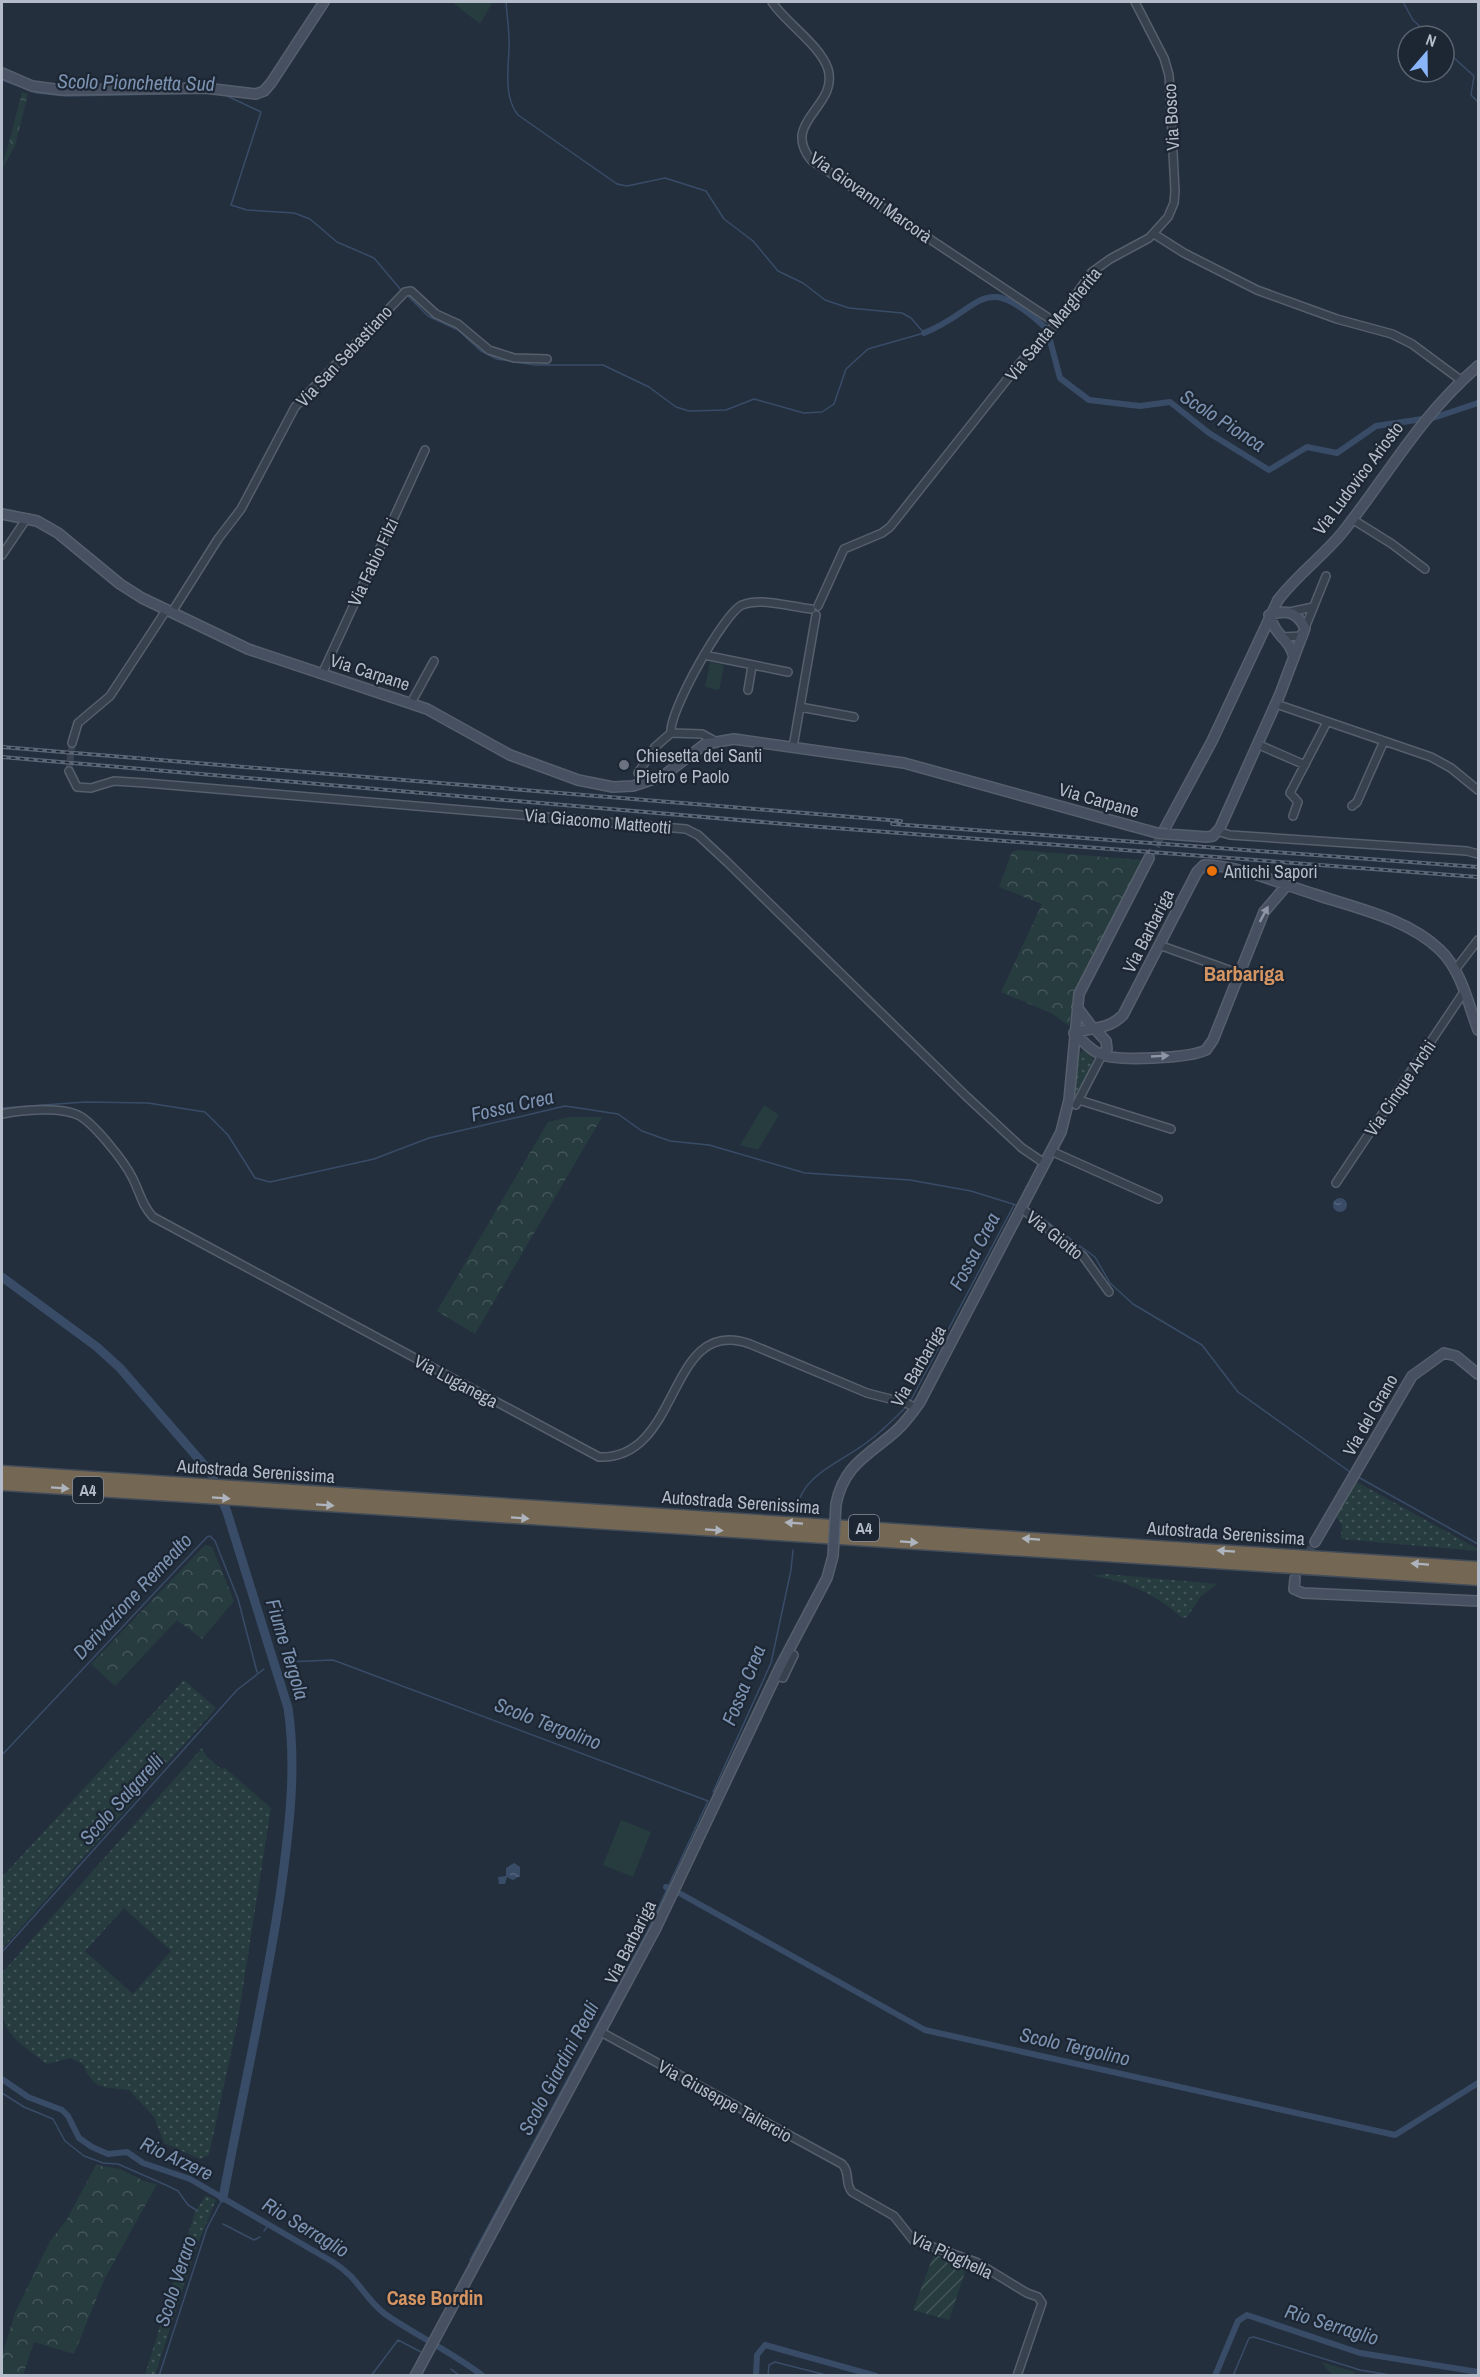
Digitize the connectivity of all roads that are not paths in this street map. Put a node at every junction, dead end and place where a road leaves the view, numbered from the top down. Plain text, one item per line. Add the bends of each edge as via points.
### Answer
1 (324, 2) edge
2 (772, 2) edge
3 (1135, 2) edge
4 (2, 73) edge
5 (1154, 234) junction
6 (1054, 325) junction
7 (547, 359) dead end
8 (1479, 366) edge
9 (1462, 381) junction
10 (425, 450) dead end
11 (2, 514) edge
12 (27, 518) junction
13 (1352, 519) junction
14 (2, 555) edge
15 (1425, 569) dead end
16 (1326, 576) dead end
17 (1282, 594) junction
18 (1313, 607) junction
19 (170, 610) junction
20 (815, 610) junction
21 (1289, 612) junction
22 (1269, 615) junction
23 (1304, 632) junction
24 (1281, 637) junction
25 (1256, 645) junction
26 (704, 655) junction
27 (1294, 658) junction
28 (434, 661) dead end
29 (752, 666) junction
30 (788, 672) dead end
31 (322, 674) junction
32 (748, 690) dead end
33 (411, 703) junction
34 (1276, 704) junction
35 (800, 707) junction
36 (854, 717) dead end
37 (1327, 722) junction
38 (671, 733) junction
39 (713, 740) junction
40 (1384, 741) junction
41 (72, 743) tunnel mouth
42 (1257, 744) junction
43 (793, 747) junction
44 (1305, 765) junction
45 (69, 771) dead end
46 (638, 774) dead end
47 (1479, 790) edge
48 (1352, 806) dead end
49 (1293, 816) dead end
50 (1217, 831) junction
51 (1163, 832) junction
52 (1479, 854) edge
53 (1149, 858) tunnel mouth
54 (1287, 885) junction
55 (1479, 940) edge
56 (1159, 945) junction
57 (1455, 970) junction
58 (1232, 971) dead end
59 (1464, 992) junction
60 (1077, 1007) junction
61 (1094, 1028) junction
62 (1479, 1030) edge
63 (1074, 1033) junction
64 (1090, 1046) junction
65 (1102, 1055) junction
66 (1072, 1057) junction
67 (2, 1114) edge
68 (1170, 1129) dead end
69 (1051, 1151) junction
70 (1044, 1163) junction
71 (1335, 1183) dead end
72 (1158, 1199) dead end
73 (1021, 1208) junction
74 (1110, 1292) dead end
75 (1479, 1374) edge
76 (916, 1408) junction
77 (2, 1472) edge
78 (2, 1484) edge
79 (1315, 1542) tunnel mouth
80 (1479, 1568) edge
81 (1295, 1579) dead end
82 (1479, 1579) edge
83 (1479, 1601) edge
84 (794, 1655) dead end
85 (776, 1676) junction
86 (601, 2032) junction
87 (847, 2171) joint
88 (415, 2376) edge
89 (1017, 2376) edge

1 - 4 street via 271,83 256,94 213,88 62,90 32,86
2 - 6 street, Via Giovanni Marcorà via 827,67 829,90 807,119 802,137 811,160
3 - 5 street, Via Bosco via 1169,75 1175,196 1172,210
5 - 6 street, Via Santa Margherita via 1097,268
5 - 9 street via 1257,290 1392,334
6 - 20 street, Via Santa Margherita via 890,527 844,549
7 - 19 street, Via San Sebastiano via 507,357 489,350 458,324 436,314 411,291 405,292 295,407 241,508
8 - 9 street, Via Ludovico Ariosto
9 - 13 street, Via Ludovico Ariosto via 1428,414
10 - 31 street, Via Fabio Filzi
11 - 12 street, Via Carpane
12 - 14 street
12 - 19 street, Via Carpane via 58,533 120,584
13 - 15 street
13 - 17 street, Via Ludovico Ariosto
16 - 18 street
17 - 21 street via 1282,607
17 - 22 street, Via Ludovico Ariosto
18 - 21 street
18 - 23 street
19 - 31 street, Via Carpane via 257,652
19 - 41 street via 110,696 78,723
20 - 26 street via 760,603 740,606
20 - 35 street, Via Santa Margherita
21 - 22 street
21 - 23 street via 1298,616
22 - 24 street via 1273,629
22 - 25 street, Via Ludovico Ariosto
23 - 24 street
23 - 27 street
24 - 25 street
24 - 27 street via 1293,650
25 - 51 street, Via Ludovico Ariosto via 1212,741
26 - 29 street
26 - 38 street via 676,707
27 - 34 street
28 - 33 street
29 - 30 street
29 - 32 street
31 - 33 street, Via Carpane
33 - 39 street, Via Carpane via 510,755 570,778 607,786 633,786 663,776
34 - 37 street
34 - 42 street
35 - 36 street
35 - 43 street, Via Santa Margherita
37 - 40 street
37 - 44 street
38 - 39 street, Via Carpane via 702,734
38 - 46 street via 655,747
39 - 43 street, Via Carpane
40 - 47 street via 1442,762
40 - 48 street
42 - 44 street
42 - 50 street
43 - 51 street, Via Carpane via 914,765
44 - 49 street via 1290,794 1298,801
45 - 70 street, Via Giacomo Matteotti via 77,787 86,789 114,781 146,783 671,826 691,831 966,1096 1030,1155
50 - 51 street, Via Carpane via 1207,837
50 - 52 street, Via Carpane
53 - 60 street, Via Barbariga via 1086,978
54 - 56 street, Via Barbariga via 1238,870 1213,865 1200,867
54 - 57 street via 1376,914 1415,933 1440,949
65 -> 54 street via 1119,1058 1206,1050 1264,912
55 - 57 street
56 - 58 street
56 - 61 street, Via Barbariga via 1123,1015 1111,1026
57 - 59 street
59 - 62 street
59 - 71 street, Via Cinque Archi
60 - 61 street
60 - 63 street, Via Barbariga
61 - 63 street, Via Barbariga
61 - 64 street via 1089,1034
61 - 65 street via 1106,1041 1107,1049
63 - 64 street
63 - 66 street, Via Barbariga
64 - 65 street
64 - 66 street via 1079,1049
65 - 68 street via 1078,1102
66 - 69 street, Via Barbariga via 1066,1117
67 - 76 street, Via Luganega via 24,1110 80,1116 118,1155 133,1178 142,1205 153,1217 599,1457 616,1458 642,1443 698,1353 721,1340 739,1340 867,1393
69 - 70 street, Via Barbariga
69 - 72 street
70 - 73 street, Via Barbariga
73 - 74 street, Via Giotto via 1083,1256
73 - 76 street, Via Barbariga
75 - 79 street, Via del Grano via 1456,1356 1444,1353 1415,1372
76 - 85 street, Via Barbariga, bridge via 896,1431 851,1469 841,1485 827,1578
80 -> 77 highway, Autostrada Serenissima / A4
78 -> 82 highway, Autostrada Serenissima / A4
81 - 83 street via 1294,1589 1303,1593
84 - 85 street, Via Barbariga via 783,1678
85 - 86 street, Via Barbariga via 656,1928
86 - 87 street, Via Giuseppe Taliercio via 842,2164
86 - 88 street, Via Barbariga
87 - 89 street, Via Pioghella via 847,2187 894,2216 908,2238 976,2262 1042,2300

